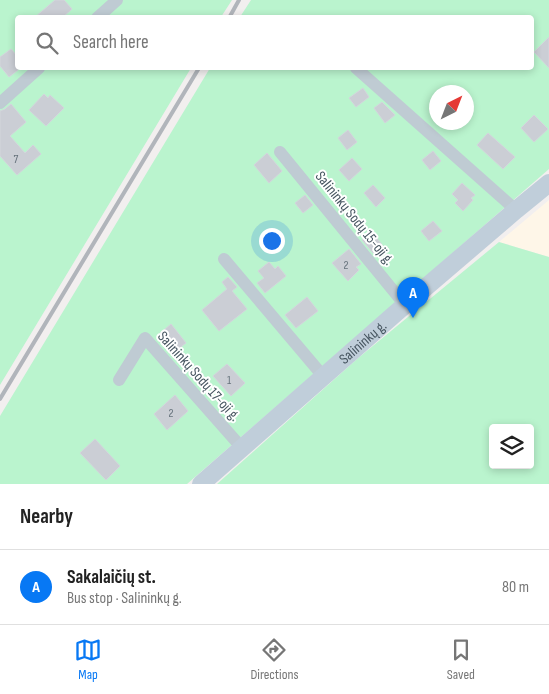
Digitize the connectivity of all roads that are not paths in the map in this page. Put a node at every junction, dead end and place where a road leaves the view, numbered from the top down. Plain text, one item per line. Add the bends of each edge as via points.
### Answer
1 (117, 0) edge
2 (100, 15) edge
3 (37, 70) edge
4 (358, 70) edge
5 (0, 102) edge
6 (280, 152) dead end
7 (549, 183) edge
8 (516, 210) junction
9 (224, 259) dead end
10 (405, 306) junction
11 (323, 376) junction
12 (119, 380) dead end
13 (242, 448) junction
14 (201, 484) edge

1 - 2 street
3 - 5 street
4 - 8 street
6 - 10 street, Salininkų Sodų 15-oji g.
7 - 8 main road, Salininkų g.
8 - 10 main road, Salininkų g.
9 - 11 street
10 - 11 main road, Salininkų g.
11 - 13 main road, Salininkų g.
12 - 13 street, Salininkų Sodų 17-oji g. via 145,338
13 - 14 main road, Salininkų g.

